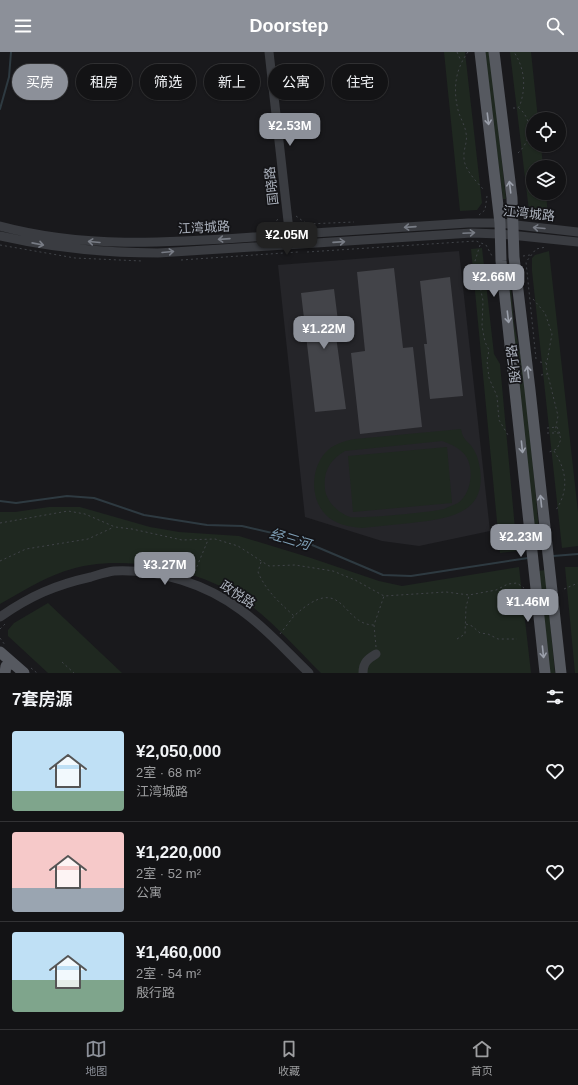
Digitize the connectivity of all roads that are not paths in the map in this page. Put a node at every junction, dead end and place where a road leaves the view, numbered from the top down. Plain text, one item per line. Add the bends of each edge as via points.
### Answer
1 (269, 52) edge
2 (480, 52) edge
3 (494, 52) edge
4 (0, 226) edge
5 (500, 228) junction
6 (514, 230) junction
7 (578, 232) edge
8 (290, 235) junction
9 (0, 236) edge
10 (578, 242) edge
11 (291, 245) junction
12 (4, 619) edge
13 (2, 648) edge
14 (376, 654) road end
15 (13, 663) junction
16 (5, 673) edge
17 (24, 673) edge
18 (309, 673) edge
19 (364, 673) edge
20 (545, 673) edge
21 (561, 673) edge

1 - 8 street, 国晓路
2 -> 5 main road, 殷行路
6 -> 3 main road, 殷行路
8 -> 4 street, 江湾城路 via 119,243 76,240
5 - 6 street, 江湾城路
5 -> 8 street, 江湾城路 via 468,223
11 -> 5 street, 江湾城路 via 472,233
5 -> 20 main road, 殷行路
7 -> 6 street, 江湾城路
6 - 10 street, 江湾城路
21 -> 6 main road, 殷行路 via 514,257
8 - 11 street, 国晓路
9 -> 11 street, 江湾城路 via 46,245 119,253
12 - 18 street, 政悦路 via 44,591 56,586 114,571 161,574 219,596 243,611
13 - 15 main road
14 - 19 street via 367,659 363,666
15 - 16 main road via 6,666
15 - 17 main road

